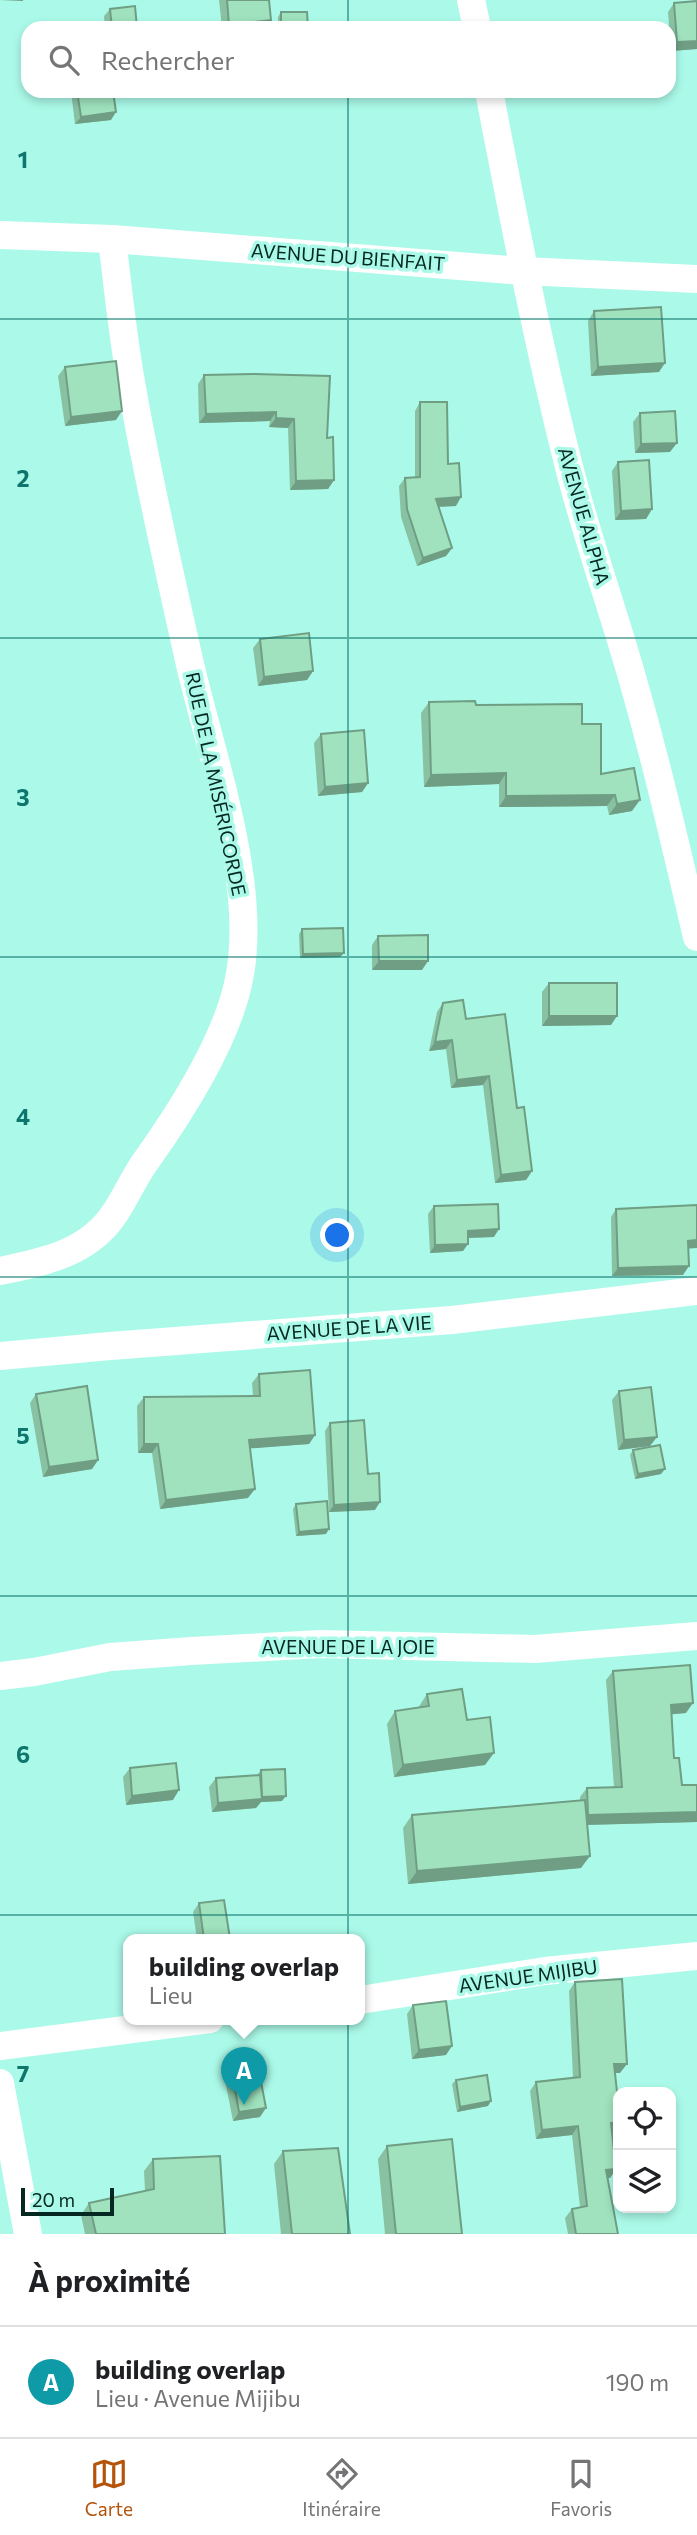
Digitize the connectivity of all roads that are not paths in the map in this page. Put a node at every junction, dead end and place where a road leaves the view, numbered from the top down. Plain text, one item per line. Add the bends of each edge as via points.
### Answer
1 (471, 0) edge
2 (476, 21) edge
3 (490, 98) edge
4 (0, 235) edge
5 (112, 239) junction
6 (523, 271) junction
7 (697, 279) edge
8 (697, 937) edge
9 (0, 1271) edge
10 (697, 1291) edge
11 (0, 1356) edge
12 (697, 1636) edge
13 (0, 1676) edge
14 (697, 1956) edge
15 (365, 1999) edge
16 (163, 2025) edge
17 (0, 2046) edge
18 (0, 2083) edge
19 (28, 2234) edge

1 - 2 street
3 - 6 street, AVENUE ALPHA
4 - 5 street, AVENUE DU BIENFAIT
5 - 6 street, AVENUE DU BIENFAIT
5 - 9 street, RUE DE LA MISÉRICORDE via 131,387 241,884 244,921 239,982 228,1020 190,1093 114,1215 89,1241 69,1252
6 - 7 street, AVENUE DU BIENFAIT
6 - 8 street, AVENUE ALPHA via 568,463 661,782
10 - 11 street, AVENUE DE LA VIE via 452,1320
12 - 13 street, AVENUE DE LA JOIE via 535,1649 321,1644 191,1651 110,1657
14 - 15 street, AVENUE MIJIBU via 545,1971
16 - 17 street
18 - 19 street

